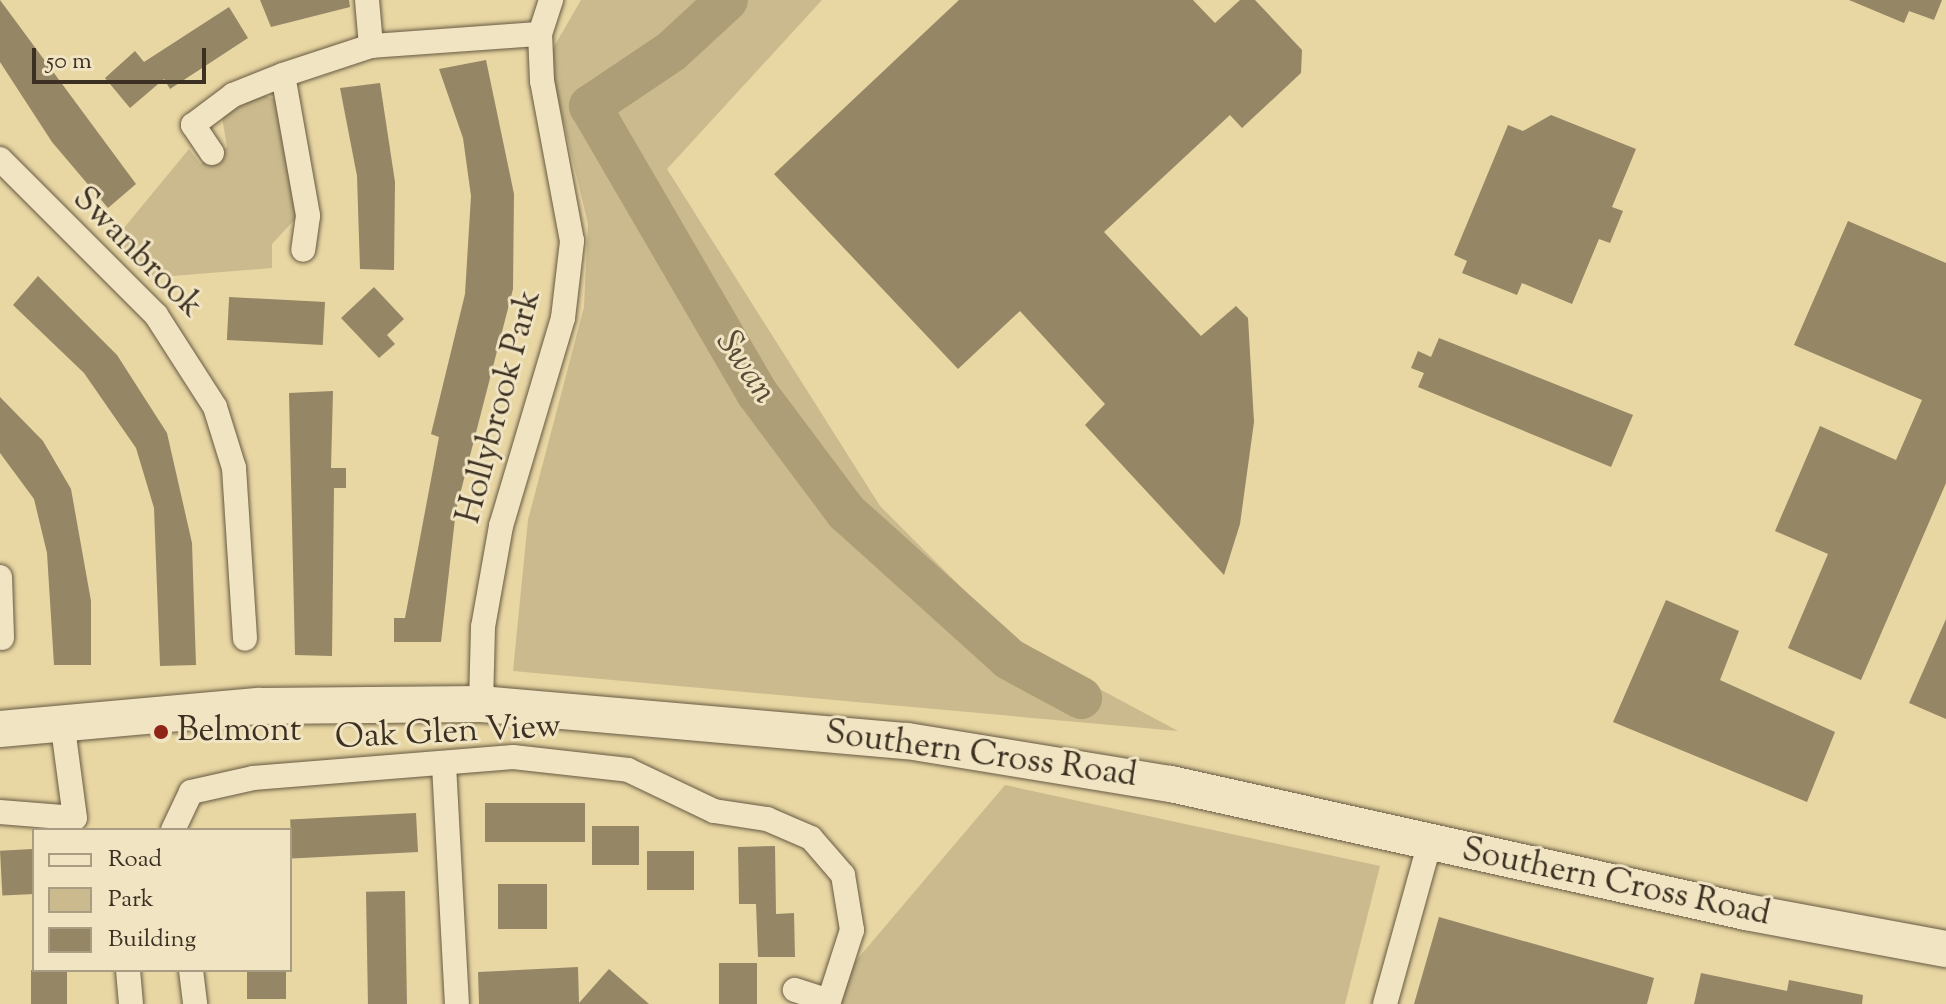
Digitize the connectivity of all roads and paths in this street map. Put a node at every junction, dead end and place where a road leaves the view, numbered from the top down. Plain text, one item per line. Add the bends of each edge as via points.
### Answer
1 (367, 0) edge
2 (551, 0) edge
3 (540, 34) junction
4 (371, 46) junction
5 (283, 75) junction
6 (212, 153) dead end
7 (0, 159) edge
8 (303, 250) dead end
9 (0, 577) edge
10 (2, 638) dead end
11 (245, 639) dead end
12 (481, 704) junction
13 (62, 720) junction
14 (0, 729) edge
15 (444, 765) junction
16 (0, 812) edge
17 (78, 824) edge
18 (174, 828) edge
19 (1430, 842) junction
20 (1946, 949) edge
21 (128, 972) edge
22 (191, 972) edge
23 (795, 990) dead end
24 (131, 1004) edge
25 (195, 1004) edge
26 (457, 1004) edge
27 (1385, 1004) edge

1 - 4 street
2 - 3 street, Hollybrook Park
3 - 4 street
3 - 12 street, Hollybrook Park via 572,241 563,318 501,526 483,627
4 - 5 street
5 - 6 street via 233,95 193,125
5 - 8 street via 306,202
7 - 11 street, Swanbrook via 156,315 215,407 234,468
9 - 10 street
12 - 13 main road, Southern Cross Road via 260,706
12 - 19 main road, Southern Cross Road via 660,714 1014,756
13 - 14 main road, Southern Cross Road
13 - 17 street
15 - 18 street, Oak Glen View via 253,778 191,792
15 - 23 street, Oak Glen View via 513,757 628,770 714,811 767,819 811,838 843,875 852,930 829,1001
15 - 26 street
16 - 17 street
19 - 20 main road, Southern Cross Road
19 - 27 street
21 - 24 street
22 - 25 street

